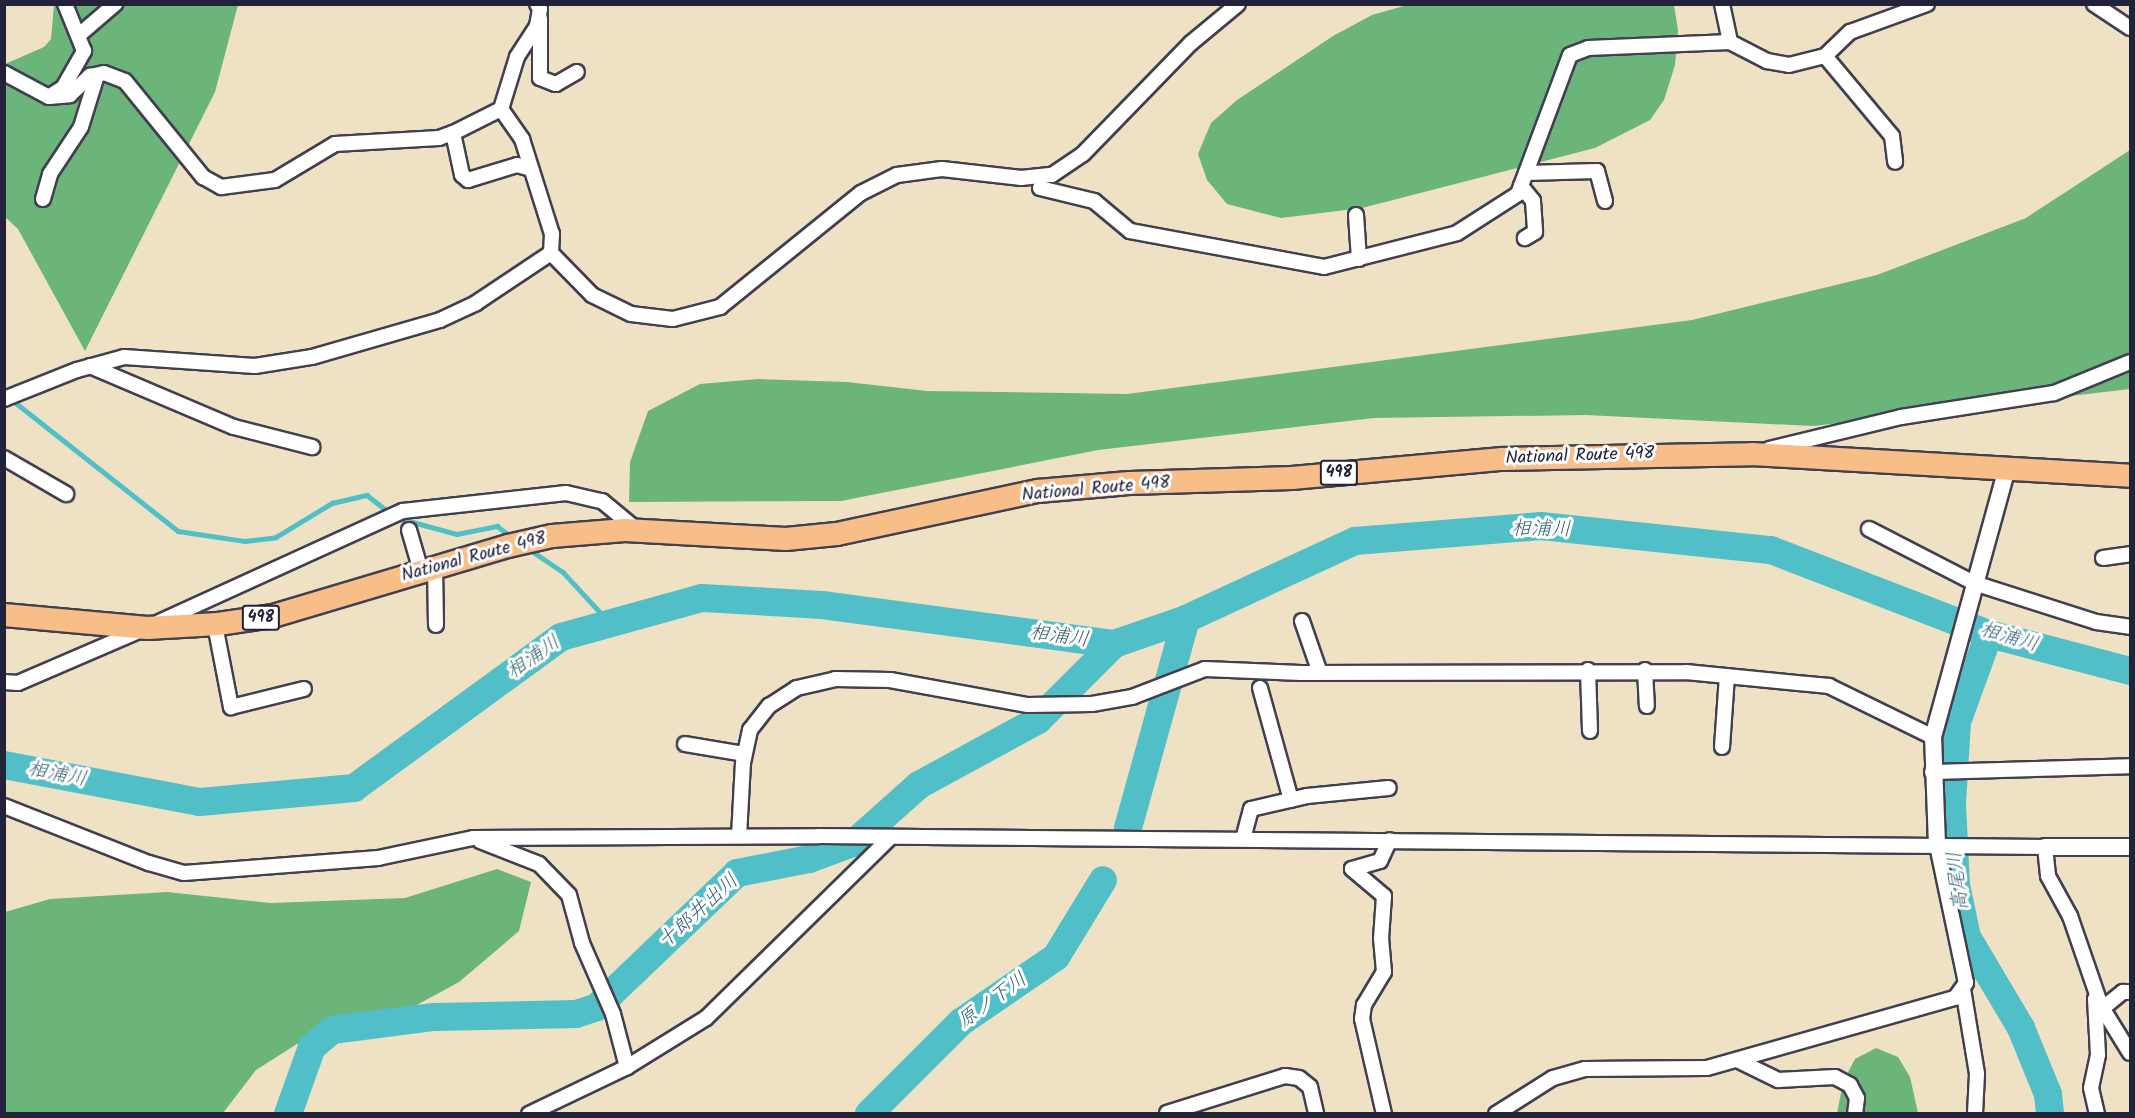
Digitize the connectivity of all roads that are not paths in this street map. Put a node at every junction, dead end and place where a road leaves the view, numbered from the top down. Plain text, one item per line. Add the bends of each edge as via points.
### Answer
1 (65, 4) edge
2 (115, 4) edge
3 (1238, 4) edge
4 (1722, 4) edge
5 (1927, 4) edge
6 (2094, 4) edge
7 (538, 9) edge
8 (2130, 28) edge
9 (79, 35) junction
10 (1730, 42) junction
11 (1825, 56) junction
12 (577, 72) dead end
13 (4, 73) edge
14 (97, 75) junction
15 (49, 97) junction
16 (501, 109) junction
17 (453, 133) junction
18 (1895, 162) dead end
19 (531, 168) junction
20 (1523, 179) junction
21 (1040, 188) dead end
22 (43, 199) dead end
23 (1605, 201) dead end
24 (1356, 215) dead end
25 (1525, 238) dead end
26 (551, 253) junction
27 (1359, 259) junction
28 (2130, 362) edge
29 (90, 366) junction
30 (4, 399) edge
31 (312, 447) dead end
32 (1752, 454) junction
33 (4, 458) edge
34 (2007, 469) junction
35 (2130, 476) edge
36 (66, 494) dead end
37 (1869, 529) dead end
38 (409, 530) dead end
39 (637, 531) junction
40 (2130, 554) edge
41 (2103, 558) dead end
42 (428, 569) junction
43 (1973, 588) junction
44 (4, 615) edge
45 (1302, 621) dead end
46 (215, 625) junction
47 (436, 625) dead end
48 (2130, 627) edge
49 (147, 628) junction
50 (1588, 670) junction
51 (1645, 670) junction
52 (1320, 673) junction
53 (1727, 676) junction
54 (4, 682) edge
55 (1260, 688) dead end
56 (304, 689) dead end
57 (1647, 706) dead end
58 (1590, 731) dead end
59 (1932, 737) junction
60 (685, 744) dead end
61 (1722, 747) dead end
62 (744, 754) junction
63 (2130, 766) edge
64 (1938, 771) junction
65 (1389, 788) dead end
66 (1291, 800) junction
67 (4, 806) edge
68 (739, 836) junction
69 (473, 838) junction
70 (889, 838) junction
71 (1244, 840) junction
72 (1390, 840) junction
73 (1944, 845) junction
74 (2045, 847) junction
75 (2130, 847) edge
76 (2095, 988) junction
77 (1963, 989) junction
78 (2130, 992) edge
79 (2103, 1008) junction
80 (2130, 1053) edge
81 (1737, 1060) junction
82 (627, 1067) junction
83 (529, 1113) edge
84 (1167, 1113) edge
85 (1316, 1113) edge
86 (1384, 1113) edge
87 (1496, 1113) edge
88 (1855, 1113) edge
89 (1975, 1113) edge
90 (2097, 1113) edge

1 - 9 street
2 - 9 street
3 - 26 street via 1191,43 1083,154 1052,175 1021,178 942,169 897,175 861,193 720,307 673,319 631,314 592,295
4 - 10 street
5 - 11 street via 1850,32
6 - 8 street
7 - 12 street via 543,40 540,78 556,84
7 - 16 street via 537,26 517,57
9 - 15 street via 84,51 63,88
10 - 11 street via 1767,61 1789,65
10 - 20 street via 1588,48 1570,55
11 - 18 street via 1892,136
13 - 15 street
14 - 15 street via 90,76 70,96
14 - 17 street via 104,73 125,81 203,177 221,187 275,180 335,144 439,138
14 - 22 street via 81,127 50,174
16 - 17 street
16 - 19 street via 522,139
17 - 19 street via 462,175 468,180 517,165
19 - 26 street via 552,234
20 - 23 street via 1597,171
20 - 25 street via 1533,201 1534,232
20 - 27 street via 1518,194 1457,234
21 - 27 street via 1094,201 1130,231 1324,267
24 - 27 street
26 - 29 street via 476,303 440,320 312,357 255,366 124,357
28 - 32 street via 2054,393 1901,417
29 - 30 street
29 - 31 street via 234,426
32 - 34 highway, National Route 498 / 498
32 - 39 highway, National Route 498 / 498 via 1502,459 1292,478 1130,483 1038,491 837,534 786,539
33 - 36 street via 49,490
34 - 35 highway, National Route 498 / 498
34 - 43 street
37 - 43 street
38 - 42 street
39 - 42 highway, National Route 498 / 498 via 552,536
39 - 49 street via 603,501 566,493 403,511
40 - 41 street
42 - 46 highway, National Route 498 / 498 via 273,616
42 - 47 street
43 - 48 street via 2096,622
43 - 59 street
44 - 49 highway, National Route 498 / 498
45 - 52 street
46 - 49 highway, National Route 498 / 498
46 - 56 street via 231,706
49 - 54 street via 18,683
50 - 51 street
50 - 52 street
50 - 58 street
51 - 53 street
51 - 57 street
52 - 62 street via 1205,669 1132,697 1092,704 1028,705 890,680 835,679 797,688 769,706 750,730
53 - 59 street via 1829,686
53 - 61 street
55 - 66 street
59 - 64 street
60 - 62 street
62 - 68 street
63 - 64 street
64 - 73 street
65 - 66 street
66 - 71 street via 1251,809
67 - 69 street via 184,873 378,858
68 - 69 street
68 - 70 street
69 - 82 street via 539,864 569,895 582,943 613,1014
70 - 71 street
70 - 82 street via 706,1018
71 - 72 street
72 - 73 street
72 - 86 street via 1380,861 1352,869 1384,896 1384,972 1364,1005 1362,1019
73 - 74 street
73 - 77 street via 1965,975
74 - 75 street
74 - 76 street via 2048,876 2070,916
76 - 79 street
76 - 90 street via 2098,1054 2091,1088
77 - 81 street via 1955,998 1940,1003
77 - 89 street via 1977,1074
78 - 79 street via 2123,992
79 - 80 street
81 - 87 street via 1707,1068 1585,1069 1553,1078
81 - 88 street via 1778,1080 1835,1077 1850,1085 1857,1098
82 - 83 street
84 - 85 street via 1285,1076 1299,1078 1310,1087

